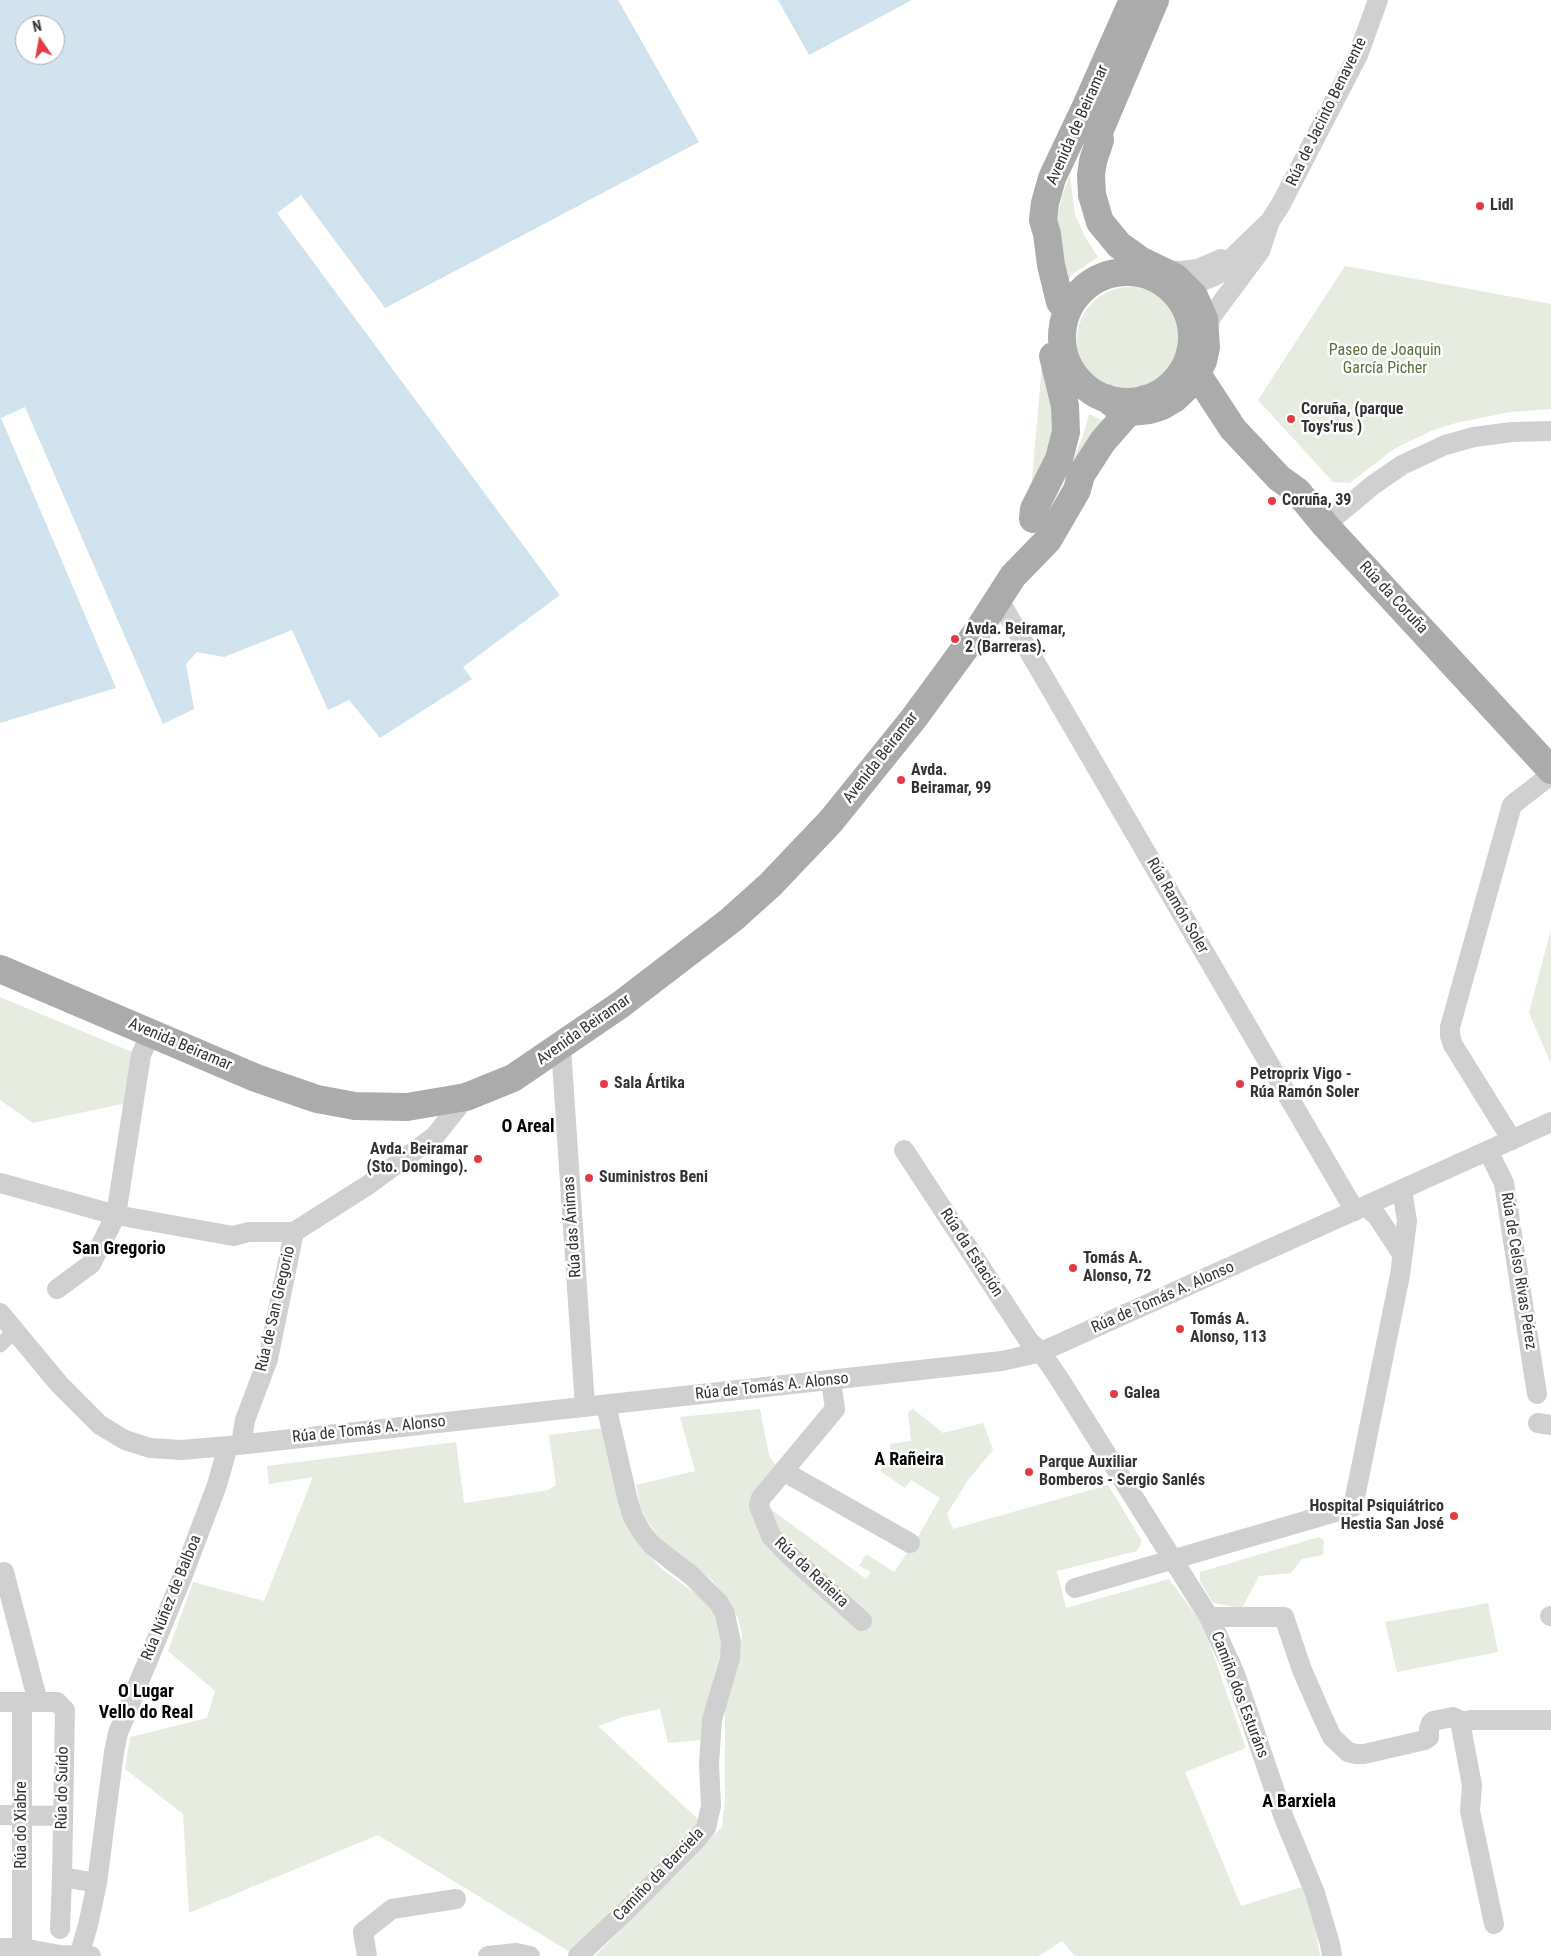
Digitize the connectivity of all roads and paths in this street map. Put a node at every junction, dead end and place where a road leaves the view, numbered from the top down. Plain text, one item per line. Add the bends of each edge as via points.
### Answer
1 (1133, 0) edge
2 (1156, 0) edge
3 (1378, 0) edge
4 (1099, 132) junction
5 (1043, 220) junction
6 (1270, 221) junction
7 (1232, 258) junction
8 (1128, 272) junction
9 (1172, 281) junction
10 (1067, 310) junction
11 (1200, 351) junction
12 (1072, 372) junction
13 (1174, 399) junction
14 (1141, 407) junction
15 (1233, 428) junction
16 (1551, 431) edge
17 (1325, 525) junction
18 (1041, 529) junction
19 (999, 600) junction
20 (1551, 770) edge
21 (1551, 775) edge
22 (0, 968) edge
23 (151, 1032) junction
24 (561, 1047) junction
25 (466, 1097) junction
26 (1551, 1122) edge
27 (1512, 1140) junction
28 (904, 1150) dead end
29 (1488, 1151) junction
30 (0, 1183) edge
31 (1402, 1190) junction
32 (1361, 1209) junction
33 (116, 1215) junction
34 (294, 1232) junction
35 (1402, 1254) junction
36 (57, 1289) dead end
37 (0, 1313) edge
38 (15, 1331) junction
39 (0, 1345) edge
40 (1041, 1352) junction
41 (831, 1380) junction
42 (1538, 1394) dead end
43 (606, 1405) junction
44 (584, 1407) junction
45 (235, 1445) junction
46 (783, 1471) junction
47 (910, 1543) dead end
48 (1174, 1559) junction
49 (4, 1572) dead end
50 (1075, 1588) dead end
51 (1209, 1618) junction
52 (862, 1621) dead end
53 (0, 1702) edge
54 (39, 1702) junction
55 (1551, 1720) edge
56 (1464, 1722) junction
57 (0, 1815) edge
58 (22, 1815) junction
59 (62, 1816) junction
60 (62, 1877) junction
61 (97, 1882) junction
62 (456, 1899) dead end
63 (1494, 1924) dead end
64 (60, 1929) dead end
65 (0, 1948) edge
66 (22, 1948) junction
67 (83, 1955) edge
68 (367, 1956) edge
69 (488, 1956) edge
70 (530, 1956) edge
71 (578, 1956) edge
72 (1332, 1956) edge

1 - 5 main road, Avenida de Beiramar via 1052,178
2 - 4 main road, Avenida de Beiramar
3 - 6 street, Rúa de Jacinto Benavente via 1358,55
4 - 8 main road, Avenida de Beiramar via 1091,137 1083,161 1081,201 1089,228 1103,248
4 - 9 main road, Avenida de Beiramar via 1091,175 1092,195 1100,222 1119,245
5 - 10 main road, Avenida de Beiramar via 1060,302
5 - 18 main road via 1037,231 1052,313 1051,343 1061,384 1066,432 1059,459 1034,509
6 - 7 street, Rúa de Jacinto Benavente
6 - 11 street, Rúa de Jacinto Benavente via 1260,251 1211,317
7 - 9 street, Rúa de Jacinto Benavente via 1180,271
7 - 9 street, Rúa de Jacinto Benavente via 1231,265 1215,276
8 - 9 main road
8 - 10 main road via 1098,278 1075,297
9 - 11 main road via 1191,323 1192,338
10 - 12 main road via 1062,342
11 - 13 main road via 1187,388
11 - 14 main road via 1176,380
11 - 15 main road via 1232,414
12 - 14 main road via 1093,392
12 - 18 main road, Avenida Beiramar via 1078,402 1078,429 1070,454 1041,514
13 - 14 main road
13 - 15 main road, Rúa da Coruña via 1202,405 1220,426
14 - 18 main road, Avenida Beiramar via 1103,441 1081,474 1077,490
15 - 17 main road, Rúa da Coruña via 1279,478 1297,491
16 - 17 street via 1474,437 1445,445 1402,465 1372,485
17 - 20 main road, Rúa da Coruña
18 - 19 main road, Avenida Beiramar
19 - 24 main road, Avenida Beiramar via 875,768 777,878 669,969
19 - 32 street, Rúa Ramón Soler
21 - 27 street via 1512,805 1450,1027 1452,1045
22 - 23 main road, Avenida Beiramar
23 - 25 main road, Avenida Beiramar via 256,1078 317,1099 379,1108 407,1107
23 - 33 street via 141,1055
24 - 25 main road, Avenida Beiramar via 513,1078
24 - 44 street, Rúa das Ánimas
25 - 34 street, Rúa de San Gregorio via 435,1136 368,1185
26 - 27 street, Rúa de Tomás A. Alonso
27 - 29 street, Rúa de Tomás A. Alonso
28 - 40 street, Rúa da Estación via 1029,1341
29 - 31 street, Rúa de Tomás A. Alonso
29 - 42 street, Rúa de Celso Rivas Pérez via 1504,1183
30 - 33 street, Rúa de San Gregorio
31 - 32 street, Rúa de Tomás A. Alonso
31 - 35 street via 1407,1221
32 - 35 street, Rúa Ramón Soler via 1377,1216
32 - 40 street, Rúa de Tomás A. Alonso
33 - 34 street, Rúa de San Gregorio via 233,1236 249,1232
33 - 36 street via 92,1264
34 - 45 street, Rúa de San Gregorio via 268,1358
35 - 48 street via 1353,1507
37 - 38 street, Rúa de Tomás A. Alonso
38 - 39 street
38 - 45 street, Rúa de Tomás A. Alonso via 74,1401 100,1425 125,1440 150,1448 181,1450
40 - 41 street, Rúa de Tomás A. Alonso via 1002,1361
40 - 48 street, Camiño dos Esturáns
41 - 43 street, Rúa de Tomás A. Alonso
41 - 46 street, Rúa da Rañeira via 835,1409
43 - 44 street, Rúa de Tomás A. Alonso
43 - 71 street, Camiño da Barciela via 633,1517 653,1546 692,1576 719,1603 731,1642 730,1658 712,1720 711,1806 706,1828
44 - 45 street, Rúa de Tomás A. Alonso
45 - 61 street, Rúa Núñez de Balboa via 118,1733
46 - 47 street
46 - 52 street, Rúa da Rañeira via 761,1498 759,1506 771,1536
48 - 50 street
48 - 51 street, Camiño dos Esturáns
49 - 54 street
51 - 56 street via 1284,1617 1302,1670 1332,1738 1348,1752 1364,1754 1425,1740 1433,1721 1452,1717
51 - 72 street, Camiño dos Esturáns via 1235,1674 1284,1818 1315,1893
53 - 54 street
54 - 58 street, Rúa do Xiabre
54 - 59 street, Rúa do Suído via 65,1710
55 - 56 street
56 - 63 street via 1461,1728 1472,1785 1470,1811
57 - 58 street
58 - 59 street
58 - 66 street, Rúa do Xiabre
59 - 60 street, Rúa do Suído
60 - 61 street
60 - 64 street, Rúa do Suído
61 - 67 street, Rúa Núñez de Balboa
62 - 68 street via 392,1909 363,1932
65 - 66 street
66 - 67 street via 60,1955
69 - 70 street via 516,1953

